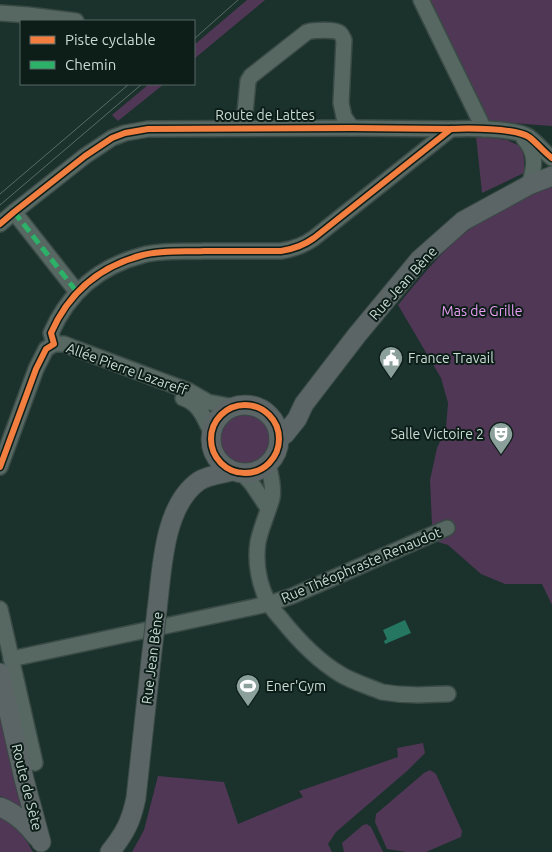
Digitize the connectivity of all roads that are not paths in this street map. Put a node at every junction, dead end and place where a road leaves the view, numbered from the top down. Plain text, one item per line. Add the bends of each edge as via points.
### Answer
1 (421, 0) edge
2 (0, 13) edge
3 (66, 20) edge
4 (234, 128) junction
5 (352, 128) junction
6 (451, 129) junction
7 (484, 129) junction
8 (515, 132) junction
9 (552, 158) edge
10 (552, 176) edge
11 (529, 185) junction
12 (14, 212) junction
13 (0, 224) edge
14 (77, 292) junction
15 (54, 344) junction
16 (167, 388) junction
17 (304, 404) junction
18 (234, 407) junction
19 (267, 413) junction
20 (279, 438) junction
21 (212, 441) junction
22 (268, 464) junction
23 (0, 468) edge
24 (237, 472) junction
25 (200, 480) junction
26 (268, 508) junction
27 (447, 528) dead end
28 (268, 604) junction
29 (0, 609) edge
30 (5, 666) edge
31 (448, 694) dead end
32 (35, 763) dead end
33 (0, 807) edge
34 (43, 847) edge
35 (111, 849) edge

1 - 7 street
2 - 3 street
4 - 5 street, Route de Lattes
4 - 5 street via 246,112 251,76 312,30 336,31 344,40 341,103 344,117
4 - 12 street, Route de Lattes via 126,132 85,156
5 - 6 street, Route de Lattes
6 - 7 street, Route de Lattes
6 - 14 street via 303,246 280,251 145,255 108,268
7 - 8 street, Route de Lattes
8 - 9 street, Route de Lattes via 528,136
8 - 11 street via 530,146 534,158
10 - 11 main road, Rue Jean Bène
11 - 17 main road, Rue Jean Bène via 463,221 420,259
12 - 13 street, Route de Lattes
12 - 14 street
14 - 15 street via 56,321 51,333
15 - 16 street, Allée Pierre Lazareff via 60,353
15 - 23 street via 46,349 36,369
16 - 18 street, Allée Pierre Lazareff via 189,391 208,402
16 - 21 street, Allée Pierre Lazareff via 194,403 203,415
17 - 19 main road
17 - 20 main road, Rue Jean Bène
18 - 19 main road via 252,406
18 - 21 main road via 216,421
19 - 20 main road via 275,422
20 - 22 main road via 276,453
21 - 24 main road via 220,463
21 - 25 main road, Rue Jean Bène
22 - 24 main road via 256,472
22 - 26 street via 272,497
24 - 25 main road
24 - 26 street via 252,484
25 - 35 main road, Rue Jean Bène, bridge via 188,491 171,520 157,610 136,798 126,829
26 - 28 street via 257,553
27 - 28 street, Rue Théophraste Renaudot
28 - 30 street, Rue Théophraste Renaudot
28 - 31 street via 316,657 341,674 382,692 415,696
29 - 30 street
30 - 32 street
30 - 34 main road, Route de Sète via 26,787
33 - 34 main road via 28,825

